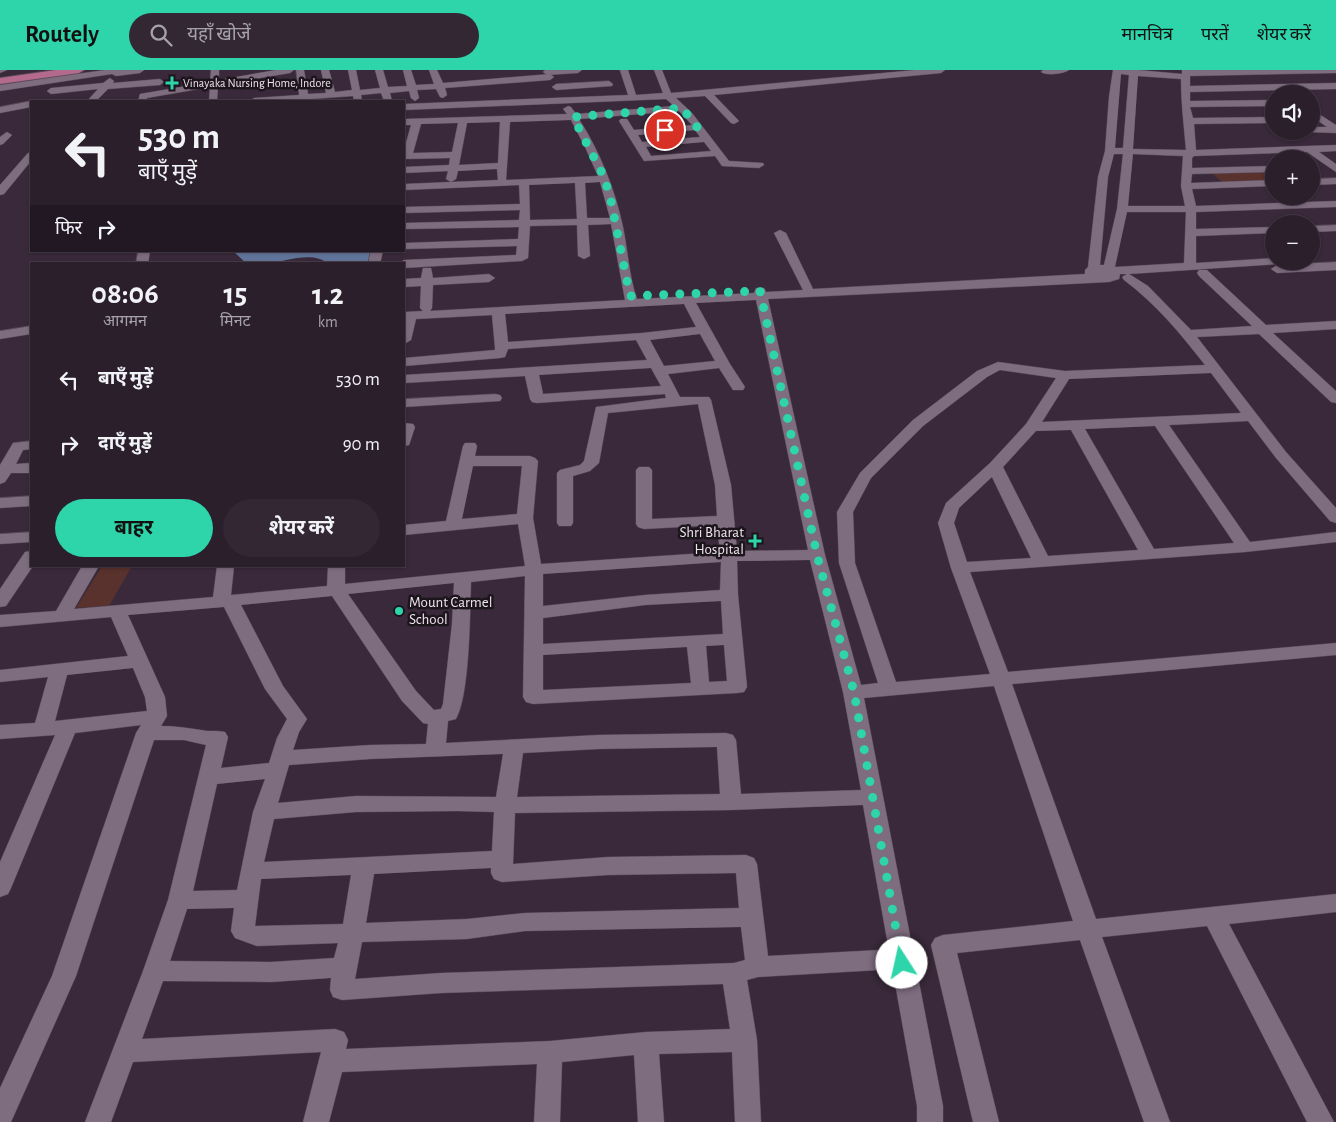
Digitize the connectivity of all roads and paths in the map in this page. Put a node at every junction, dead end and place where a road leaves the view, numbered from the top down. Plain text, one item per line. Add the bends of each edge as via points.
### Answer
1 (52, 70) edge
2 (79, 70) edge
3 (140, 70) edge
4 (290, 70) edge
5 (300, 70) edge
6 (325, 70) edge
7 (352, 70) edge
8 (380, 70) edge
9 (407, 70) edge
10 (433, 70) edge
11 (492, 70) edge
12 (518, 70) edge
13 (578, 70) edge
14 (624, 70) edge
15 (658, 70) edge
16 (942, 70) edge
17 (1336, 70) edge
18 (1071, 71) edge
19 (1116, 71) edge
20 (1134, 71) edge
21 (1235, 71) edge
22 (115, 72) edge
23 (215, 72) edge
24 (1045, 72) dead end
25 (1250, 73) junction
26 (1186, 74) edge
27 (602, 76) dead end
28 (0, 79) edge
29 (170, 80) dead end
30 (553, 83) edge
31 (214, 84) junction
32 (1271, 85) edge
33 (107, 86) junction
34 (275, 86) junction
35 (440, 86) junction
36 (1320, 86) edge
37 (1325, 86) junction
38 (1336, 86) edge
39 (0, 88) edge
40 (414, 88) junction
41 (609, 88) dead end
42 (1265, 88) edge
43 (1186, 89) junction
44 (181, 90) junction
45 (386, 90) junction
46 (470, 91) junction
47 (528, 91) junction
48 (44, 92) dead end
49 (250, 92) edge
50 (502, 93) junction
51 (708, 94) junction
52 (1336, 94) edge
53 (331, 95) junction
54 (19, 96) dead end
55 (668, 96) junction
56 (304, 97) junction
57 (358, 97) edge
58 (633, 98) junction
59 (34, 100) edge
60 (92, 100) edge
61 (142, 100) edge
62 (179, 100) edge
63 (213, 100) edge
64 (388, 100) edge
65 (1265, 103) edge
66 (30, 104) edge
67 (1185, 104) junction
68 (416, 106) junction
69 (446, 106) junction
70 (405, 107) edge
71 (11, 108) junction
72 (0, 110) edge
73 (685, 111) junction
74 (573, 117) junction
75 (0, 119) edge
76 (1322, 119) edge
77 (463, 120) junction
78 (505, 120) junction
79 (1265, 120) edge
80 (734, 121) dead end
81 (1189, 121) junction
82 (405, 122) edge
83 (417, 122) junction
84 (697, 127) junction
85 (1336, 129) edge
86 (1320, 130) edge
87 (632, 132) junction
88 (408, 134) edge
89 (706, 139) junction
90 (640, 145) junction
91 (1336, 148) edge
92 (1309, 149) junction
93 (1110, 151) junction
94 (718, 153) junction
95 (1128, 153) junction
96 (1191, 153) junction
97 (455, 155) junction
98 (30, 156) edge
99 (406, 156) edge
100 (759, 165) dead end
101 (502, 166) junction
102 (1320, 167) edge
103 (453, 168) junction
104 (1335, 168) edge
105 (1265, 169) edge
106 (405, 170) edge
107 (1186, 172) junction
108 (604, 179) junction
109 (580, 180) junction
110 (1336, 181) edge
111 (1320, 182) edge
112 (524, 183) junction
113 (1265, 183) edge
114 (502, 184) junction
115 (1186, 186) junction
116 (405, 187) edge
117 (0, 192) edge
118 (448, 197) junction
119 (1336, 204) edge
120 (526, 207) junction
121 (1122, 209) junction
122 (1190, 209) junction
123 (405, 210) edge
124 (616, 221) junction
125 (582, 222) junction
126 (525, 224) junction
127 (405, 226) edge
128 (1336, 228) edge
129 (1320, 229) edge
130 (1265, 230) edge
131 (780, 233) dead end
132 (1191, 233) junction
133 (522, 242) junction
134 (405, 246) edge
135 (584, 256) dead end
136 (1336, 259) edge
137 (1320, 260) edge
138 (1265, 262) edge
139 (427, 263) junction
140 (405, 264) edge
141 (1336, 266) edge
142 (1190, 267) junction
143 (1203, 272) junction
144 (1094, 273) junction
145 (1116, 273) junction
146 (489, 278) dead end
147 (426, 282) junction
148 (405, 283) edge
149 (808, 288) junction
150 (761, 294) junction
151 (631, 300) junction
152 (688, 300) junction
153 (426, 308) junction
154 (498, 310) junction
155 (406, 313) edge
156 (1336, 325) edge
157 (405, 326) edge
158 (30, 330) edge
159 (704, 330) junction
160 (1263, 330) junction
161 (1188, 334) junction
162 (0, 335) edge
163 (30, 337) edge
164 (642, 337) junction
165 (0, 342) edge
166 (501, 346) junction
167 (405, 362) edge
168 (723, 364) junction
169 (658, 368) junction
170 (1213, 369) junction
171 (531, 372) junction
172 (405, 375) edge
173 (1065, 375) junction
174 (738, 388) dead end
175 (672, 395) junction
176 (495, 398) dead end
177 (1336, 400) edge
178 (405, 403) edge
179 (1251, 417) junction
180 (1160, 422) junction
181 (1076, 426) junction
182 (1032, 427) junction
183 (405, 428) edge
184 (405, 438) edge
185 (30, 445) edge
186 (995, 466) junction
187 (30, 468) edge
188 (644, 470) dead end
189 (3, 474) edge
190 (30, 501) edge
191 (0, 503) edge
192 (526, 518) junction
193 (1336, 518) edge
194 (725, 520) junction
195 (565, 523) dead end
196 (453, 526) junction
197 (405, 530) edge
198 (30, 537) edge
199 (1336, 537) edge
200 (0, 539) edge
201 (1245, 547) junction
202 (1149, 554) junction
203 (817, 555) junction
204 (730, 556) junction
205 (30, 557) edge
206 (1042, 562) junction
207 (90, 567) edge
208 (226, 567) edge
209 (338, 567) edge
210 (960, 568) junction
211 (534, 570) junction
212 (463, 578) junction
213 (336, 589) junction
214 (729, 595) junction
215 (225, 601) junction
216 (0, 602) edge
217 (118, 612) junction
218 (534, 613) junction
219 (62, 615) junction
220 (0, 621) edge
221 (732, 639) junction
222 (696, 640) junction
223 (1336, 649) edge
224 (534, 650) junction
225 (138, 660) junction
226 (59, 670) junction
227 (0, 676) edge
228 (1001, 679) junction
229 (701, 688) junction
230 (889, 688) junction
231 (854, 692) junction
232 (438, 717) junction
233 (151, 724) junction
234 (68, 727) junction
235 (43, 729) junction
236 (0, 732) edge
237 (514, 748) junction
238 (436, 751) junction
239 (279, 764) junction
240 (210, 777) junction
241 (872, 797) junction
242 (731, 802) junction
243 (505, 805) junction
244 (264, 812) junction
245 (502, 859) junction
246 (364, 865) junction
247 (252, 871) junction
248 (0, 888) edge
249 (246, 899) junction
250 (179, 900) junction
251 (1336, 903) edge
252 (1213, 916) junction
253 (751, 917) junction
254 (1088, 930) junction
255 (353, 931) junction
256 (902, 963) junction
257 (344, 967) junction
258 (758, 967) junction
259 (155, 972) junction
260 (734, 973) junction
261 (744, 1040) junction
262 (646, 1043) junction
263 (125, 1051) junction
264 (550, 1052) junction
265 (332, 1061) junction
266 (0, 1117) edge
267 (98, 1122) edge
268 (316, 1122) edge
269 (547, 1122) edge
270 (651, 1122) edge
271 (748, 1122) edge
272 (930, 1122) edge
273 (986, 1122) edge
274 (1157, 1122) edge
275 (1321, 1122) edge

1 - 28 main road
2 - 28 main road
3 - 22 street
4 - 34 street
5 - 56 street
6 - 53 street
7 - 57 street
8 - 45 street
9 - 40 street
10 - 35 street
11 - 50 street
12 - 47 street
13 - 30 street
14 - 58 street
15 - 55 street
16 - 51 street
17 - 25 street
18 - 24 street
19 - 20 street
19 - 93 street
20 - 26 street
20 - 95 street
21 - 25 street
21 - 26 street
22 - 33 street
22 - 39 street
23 - 31 street
25 - 32 street
26 - 43 street
27 - 30 street
29 - 33 street
30 - 41 street
30 - 47 street
30 - 47 street
30 - 58 street
30 - 74 street
31 - 44 street
31 - 49 street
31 - 63 street
33 - 48 street
33 - 60 street
34 - 49 street
34 - 49 street
34 - 56 street
35 - 40 street
35 - 46 street
35 - 69 street
36 - 37 street
37 - 38 street
37 - 52 street
40 - 45 street
40 - 68 street
42 - 43 street
43 - 67 street
44 - 61 street via 143,96
44 - 62 street
45 - 57 street
45 - 64 street
46 - 50 street
46 - 50 street
46 - 69 street
47 - 50 street
47 - 50 street
51 - 55 street
51 - 80 street
53 - 56 street
53 - 57 street
54 - 59 street via 29,95
55 - 58 street
55 - 73 street
65 - 67 street
66 - 71 street
67 - 81 street
68 - 69 street
68 - 70 street
71 - 72 street
71 - 75 street
73 - 74 street
73 - 84 street
73 - 87 street via 624,121
74 - 78 street
74 - 108 street
76 - 85 street
77 - 78 street
77 - 83 street
77 - 97 street
78 - 101 street
79 - 81 street
81 - 96 street via 1196,133 1190,139
82 - 83 street
83 - 88 street
84 - 87 street
84 - 89 street
85 - 86 street
87 - 90 street
88 - 99 street
89 - 90 street
89 - 94 street
90 - 94 street via 648,159
91 - 92 street
92 - 96 street
92 - 104 street
93 - 95 street
93 - 144 street via 1103,177
94 - 100 street via 726,164
95 - 96 street
95 - 121 street
96 - 107 street via 1187,157
97 - 99 street
97 - 103 street
98 - 117 street
101 - 103 street
101 - 114 street
102 - 104 street
103 - 106 street
103 - 118 street
105 - 107 street
107 - 115 street
108 - 109 street
108 - 124 street
109 - 112 street
109 - 125 street
110 - 111 street
112 - 114 street
112 - 120 street
113 - 115 street
114 - 118 street
115 - 122 street
116 - 118 street
118 - 120 street
118 - 123 street
119 - 122 street
120 - 126 street
121 - 122 street
121 - 145 street
122 - 132 street
124 - 125 street
124 - 151 street
125 - 126 street
125 - 135 street
126 - 127 street
126 - 133 street
128 - 129 street
130 - 132 street
131 - 149 street
132 - 142 street
133 - 134 street
133 - 139 street via 522,258
136 - 137 street
138 - 142 street
139 - 140 street
139 - 147 street
141 - 143 street
142 - 145 street
143 - 145 street
143 - 160 street
144 - 145 street via 1107,278
144 - 149 street
144 - 150 street
145 - 161 street via 1144,289
146 - 147 street
147 - 148 street
147 - 153 street
149 - 150 street
150 - 151 street
150 - 152 street
150 - 203 street
151 - 152 street
151 - 153 street
151 - 154 street
152 - 159 street
153 - 155 street
154 - 155 street
154 - 166 street
155 - 157 street
156 - 160 street
158 - 162 street
159 - 164 street
159 - 168 street
160 - 161 street
160 - 177 street
161 - 170 street
163 - 165 street
164 - 166 street
164 - 169 street
166 - 167 street via 502,352 496,355
168 - 169 street
168 - 174 street
169 - 171 street
169 - 175 street
170 - 173 street
170 - 179 street
171 - 172 street
171 - 175 street via 537,399
173 - 182 street
173 - 230 street via 998,366 982,374 918,423 865,476 845,512 847,563
175 - 194 street via 704,400 723,485
175 - 195 street via 601,410 591,463 585,468 565,473
176 - 178 street
179 - 180 street
179 - 193 street
180 - 181 street
180 - 201 street
181 - 182 street
181 - 202 street
182 - 186 street
183 - 184 street via 408,427
185 - 189 street via 18,446
186 - 206 street
186 - 210 street via 952,506 946,523
187 - 189 street
188 - 194 street via 644,524
190 - 191 street
192 - 196 street
192 - 196 street via 530,460 469,453
192 - 211 street
194 - 204 street
196 - 197 street
198 - 200 street
199 - 201 street
201 - 202 street
202 - 206 street
203 - 204 street
203 - 231 street
204 - 211 street
204 - 214 street
205 - 216 street
206 - 210 street
207 - 219 street
208 - 215 street
209 - 213 street
210 - 228 street
211 - 212 street
211 - 218 street
212 - 213 street
212 - 232 street via 453,704 449,714
213 - 215 street
213 - 232 street via 409,696 430,718
214 - 218 street via 645,600
214 - 221 street
215 - 217 street
215 - 239 street via 275,689 297,719 287,733
217 - 219 street
217 - 225 street
218 - 224 street
219 - 220 street
221 - 222 street
221 - 229 street via 737,686
222 - 224 street
222 - 229 street
223 - 228 street
224 - 229 street via 534,697
225 - 226 street
225 - 233 street via 155,697
226 - 227 street
226 - 235 street
228 - 230 street
228 - 254 street
230 - 231 street
231 - 241 street
232 - 238 street
233 - 234 street
233 - 240 street via 203,738 218,737
233 - 266 street via 64,976
234 - 235 street
234 - 248 street
235 - 236 street
237 - 238 street
237 - 242 street via 598,742 726,740
237 - 243 street
238 - 239 street via 370,752
239 - 240 street
239 - 244 street
240 - 250 street
241 - 242 street
241 - 256 street
242 - 243 street
243 - 244 street via 356,804
243 - 245 street
244 - 247 street
245 - 246 street
245 - 253 street via 502,874 608,866 746,864
246 - 247 street
246 - 255 street
247 - 249 street
249 - 250 street
249 - 255 street via 243,931 257,936
250 - 259 street
251 - 252 street
252 - 254 street
252 - 275 street
253 - 255 street via 525,922 467,929
253 - 258 street
254 - 273 street via 943,945
254 - 274 street
255 - 257 street
256 - 258 street via 879,960
256 - 272 street via 930,1106
257 - 259 street via 271,972
257 - 260 street via 342,990 440,983
258 - 260 street
259 - 263 street
260 - 261 street
261 - 262 street
261 - 271 street
262 - 264 street
262 - 270 street
263 - 265 street via 335,1040
263 - 267 street
264 - 265 street
264 - 269 street
265 - 268 street

